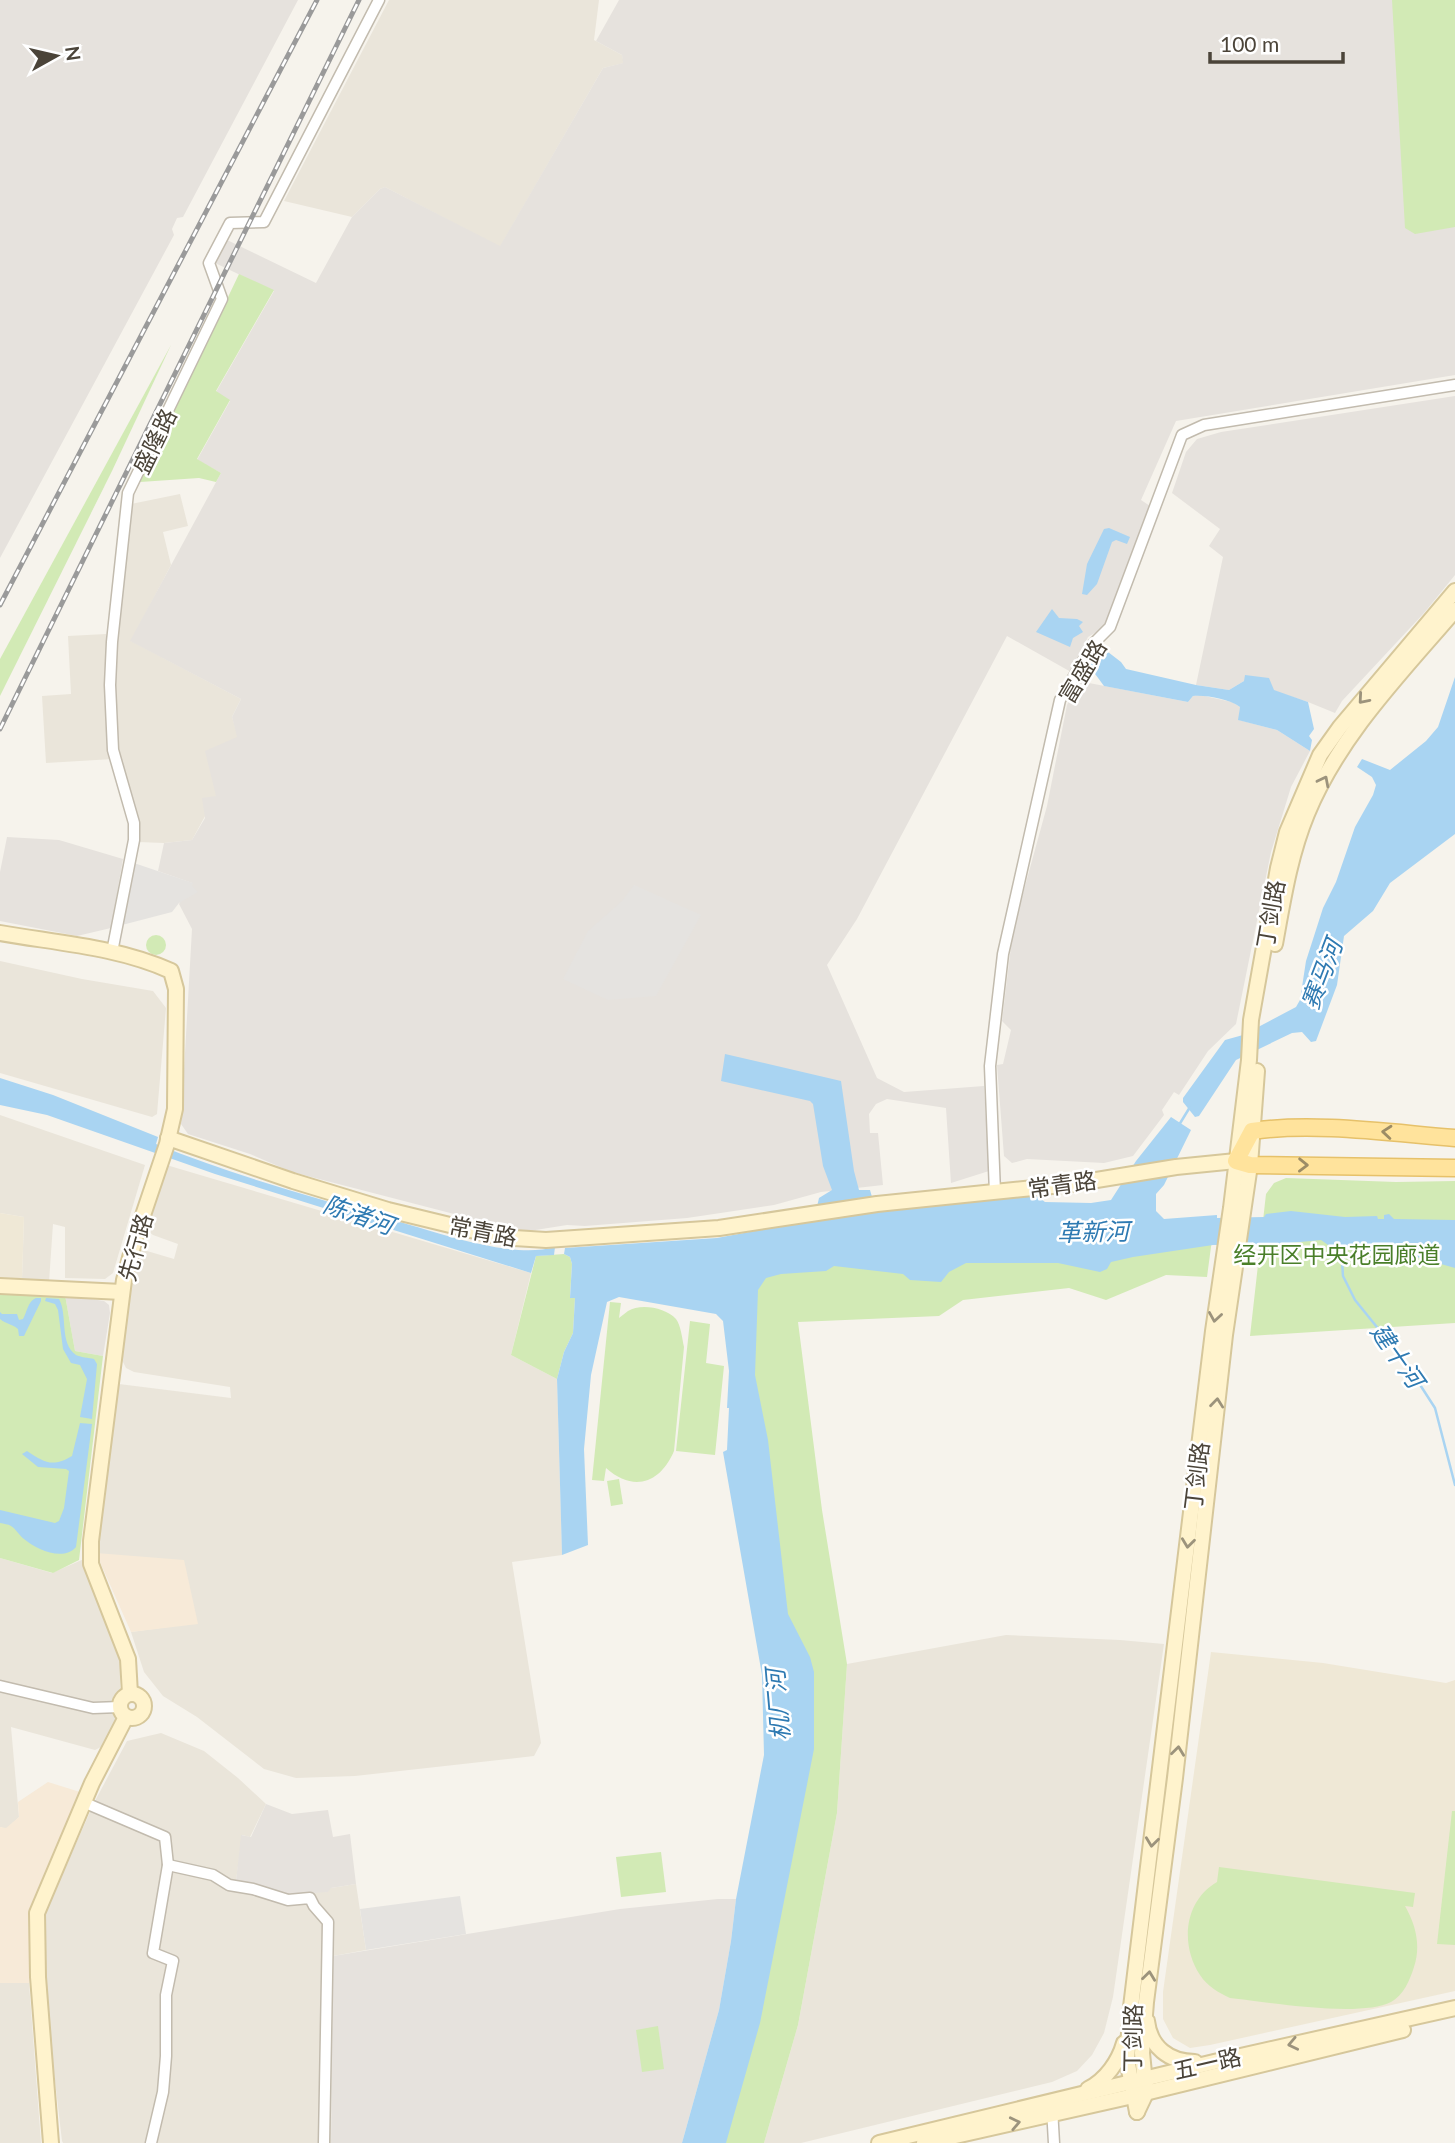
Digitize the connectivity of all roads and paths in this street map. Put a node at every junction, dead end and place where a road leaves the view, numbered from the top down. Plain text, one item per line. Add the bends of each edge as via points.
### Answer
1 (379, 0) edge
2 (1455, 385) edge
3 (1455, 591) edge
4 (1455, 610) edge
5 (0, 933) edge
6 (112, 953) junction
7 (1257, 1016) junction
8 (1253, 1059) junction
9 (1252, 1131) junction
10 (1455, 1138) edge
11 (167, 1141) junction
12 (1243, 1163) junction
13 (1455, 1168) edge
14 (995, 1193) junction
15 (1232, 1249) junction
16 (0, 1286) edge
17 (122, 1292) junction
18 (0, 1686) edge
19 (130, 1694) junction
20 (123, 1712) junction
21 (83, 1802) junction
22 (167, 1865) junction
23 (1145, 2008) junction
24 (1455, 2008) edge
25 (1455, 2017) edge
26 (1130, 2021) junction
27 (1214, 2062) junction
28 (1138, 2087) junction
29 (1075, 2095) junction
30 (1051, 2108) junction
31 (51, 2143) edge
32 (151, 2143) edge
33 (324, 2143) edge
34 (879, 2143) edge
35 (924, 2143) edge
36 (1054, 2143) edge

1 - 6 street, 盛隆路 via 264,222 230,223 214,253 209,263 222,299 128,493 110,685 113,751 134,823 134,840
2 - 14 street, 富盛路 via 1204,425 1182,435 1110,627 1093,644 1060,700 1003,954 990,1066
3 -> 7 main road, 丁剑路 via 1320,755 1287,832 1278,868
7 -> 4 main road, 丁剑路 via 1289,872 1307,814 1350,736
5 - 6 main road, 先行路
6 - 11 main road, 先行路 via 172,971 176,989 175,1109
7 - 8 main road, 丁剑路
8 - 9 main road, 丁剑路
8 - 12 main road, 丁剑路
10 -> 9 main road via 1290,1128
9 - 12 main road
11 - 14 main road, 常青路 via 388,1210 514,1238 546,1240 719,1228 877,1204
11 - 17 main road, 先行路
12 -> 13 main road
12 - 14 main road, 常青路 via 1177,1167
12 - 15 main road, 丁剑路
23 -> 15 main road, 丁剑路
15 -> 26 main road, 丁剑路 via 1213,1331
16 - 17 main road
17 - 19 main road, 先行路 via 90,1541 91,1564 128,1659
18 - 20 street
19 - 20 main road via 122,1698
19 - 20 main road via 140,1697 144,1707 134,1718
20 - 21 main road
21 - 22 street via 165,1837
21 - 31 main road via 37,1913
22 - 32 street via 153,1953 173,1961 166,1995 163,2092
22 - 33 street via 288,1899 310,1898 328,1922
23 - 27 main road via 1148,2032 1158,2050 1180,2062
23 - 28 main road, 丁剑路
24 -> 27 main road, 五一路
25 - 28 main road, 五一路
26 - 28 main road, 丁剑路 via 1127,2059
26 - 29 main road via 1112,2069 1096,2085
27 - 28 main road, 五一路
28 - 29 main road, 五一路
28 - 30 main road, 五一路
29 - 30 main road, 五一路
30 - 34 main road, 五一路
35 -> 30 main road, 五一路
30 - 36 street

